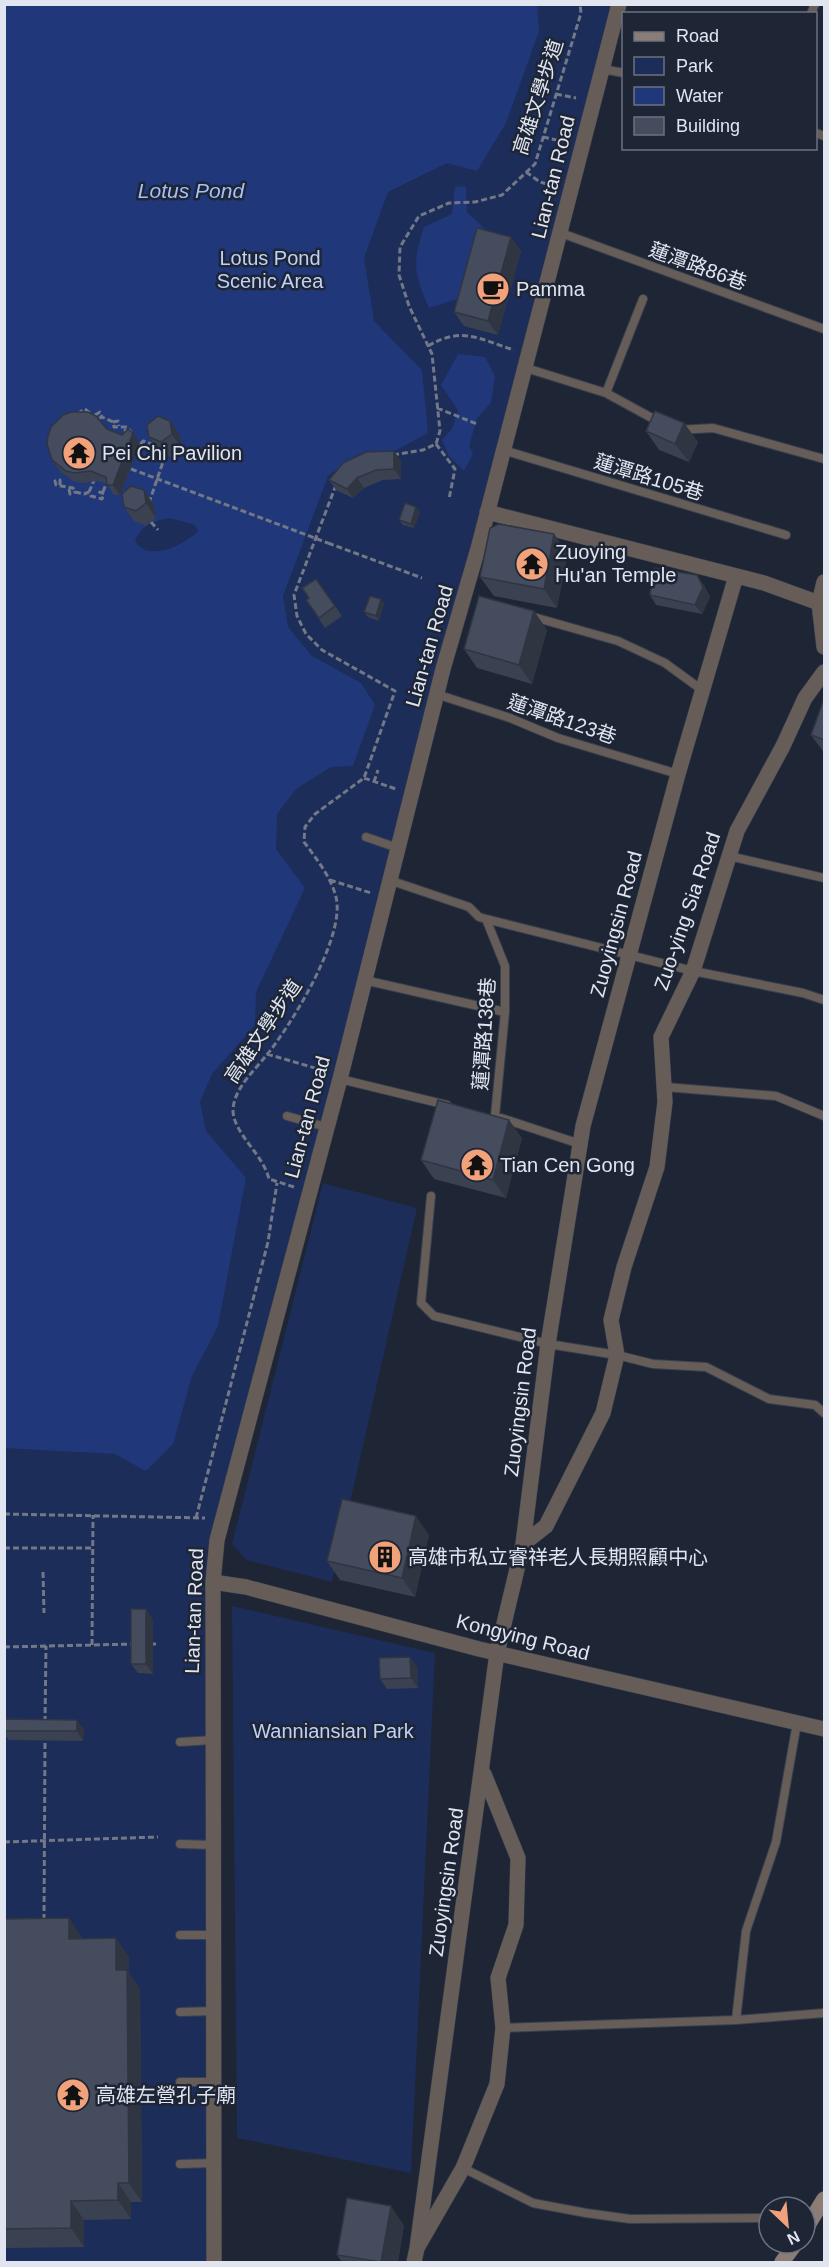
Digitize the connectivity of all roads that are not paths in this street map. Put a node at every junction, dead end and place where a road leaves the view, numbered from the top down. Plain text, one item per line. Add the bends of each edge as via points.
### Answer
1 (619, 4) edge
2 (602, 69) junction
3 (622, 73) edge
4 (561, 233) junction
5 (643, 299) dead end
6 (825, 329) edge
7 (526, 368) junction
8 (606, 393) junction
9 (503, 450) junction
10 (825, 459) edge
11 (487, 512) junction
12 (786, 535) dead end
13 (736, 576) junction
14 (825, 582) edge
15 (819, 603) junction
16 (518, 613) edge
17 (825, 647) edge
18 (825, 672) edge
19 (702, 690) junction
20 (436, 694) junction
21 (678, 774) junction
22 (366, 837) dead end
23 (398, 848) junction
24 (729, 856) junction
25 (825, 878) edge
26 (389, 880) junction
27 (486, 919) junction
28 (629, 955) junction
29 (693, 971) junction
30 (364, 980) junction
31 (825, 1000) edge
32 (505, 1012) junction
33 (340, 1079) junction
34 (664, 1087) junction
35 (462, 1108) edge
36 (484, 1114) edge
37 (286, 1116) dead end
38 (495, 1116) junction
39 (825, 1116) edge
40 (326, 1127) junction
41 (580, 1144) junction
42 (431, 1196) dead end
43 (548, 1344) junction
44 (617, 1354) junction
45 (825, 1413) edge
46 (523, 1544) junction
47 (213, 1582) junction
48 (497, 1653) junction
49 (797, 1723) junction
50 (825, 1729) edge
51 (213, 1740) junction
52 (180, 1742) dead end
53 (482, 1771) junction
54 (180, 1844) dead end
55 (213, 1845) junction
56 (180, 1935) dead end
57 (213, 1935) junction
58 (214, 2011) junction
59 (180, 2012) dead end
60 (825, 2013) edge
61 (736, 2020) junction
62 (503, 2028) junction
63 (180, 2082) dead end
64 (213, 2082) junction
65 (214, 2163) junction
66 (180, 2164) dead end
67 (463, 2168) junction
68 (757, 2218) edge
69 (416, 2255) edge
70 (214, 2262) edge

1 - 2 street, Lian-tan Road
2 - 3 lane
2 - 4 street, Lian-tan Road
4 - 6 lane, 蓮潭路86巷
4 - 7 street, Lian-tan Road
5 - 8 lane
7 - 8 lane
7 - 9 street, Lian-tan Road
8 - 10 lane via 674,430 713,428
9 - 11 street, Lian-tan Road
9 - 12 lane, 蓮潭路105巷
11 - 13 street
11 - 20 street, Lian-tan Road via 470,600
13 - 15 street
13 - 19 street, Zuoyingsin Road
14 - 15 street
15 - 17 street
16 - 19 lane via 618,641 664,663
18 - 24 street, Zuo-ying Sia Road via 805,699 737,831
19 - 21 street, Zuoyingsin Road
20 - 21 lane, 蓮潭路123巷 via 558,738
20 - 23 street, Lian-tan Road
21 - 28 street, Zuoyingsin Road
22 - 23 lane
23 - 26 street, Lian-tan Road
24 - 25 lane
24 - 29 street, Zuo-ying Sia Road
26 - 27 lane via 469,908
26 - 30 street, Lian-tan Road
27 - 28 lane
27 - 32 lane, 蓮潭路138巷 via 506,966
28 - 29 lane
28 - 41 street, Zuoyingsin Road
29 - 31 lane
29 - 34 street, Zuo-ying Sia Road via 661,1037
30 - 32 lane
30 - 33 street, Lian-tan Road
32 - 38 lane, 蓮潭路138巷
33 - 35 lane
33 - 40 street, Lian-tan Road
34 - 39 lane via 776,1095
34 - 44 street, Zuo-ying Sia Road via 657,1167 611,1320
36 - 38 lane
37 - 40 lane
38 - 41 lane
40 - 47 street, Lian-tan Road via 217,1540
41 - 43 street, Zuoyingsin Road
42 - 43 lane via 421,1303 434,1316
43 - 44 lane
43 - 46 street, Zuoyingsin Road
44 - 45 lane via 653,1364 706,1368 769,1399 815,1405
44 - 46 street, Zuo-ying Sia Road via 603,1413 546,1526
46 - 48 street, Zuoyingsin Road
47 - 48 street, Kongying Road via 246,1587
47 - 51 street, Lian-tan Road
48 - 49 street, Kongying Road
48 - 53 street, Zuoyingsin Road
49 - 50 street, Kongying Road
49 - 61 lane via 776,1842 746,1931
51 - 52 lane
51 - 55 street, Lian-tan Road
53 - 62 street via 518,1858 516,1925 498,1978
53 - 69 street, Zuoyingsin Road
54 - 55 lane
55 - 57 street, Lian-tan Road
56 - 57 lane
57 - 58 street, Lian-tan Road
58 - 59 lane
58 - 64 street, Lian-tan Road
60 - 61 lane
61 - 62 lane
62 - 67 street via 497,2084
63 - 64 lane
64 - 65 street, Lian-tan Road
65 - 66 lane
65 - 70 street, Lian-tan Road
67 - 68 lane via 533,2203 586,2213 630,2219
67 - 69 street

